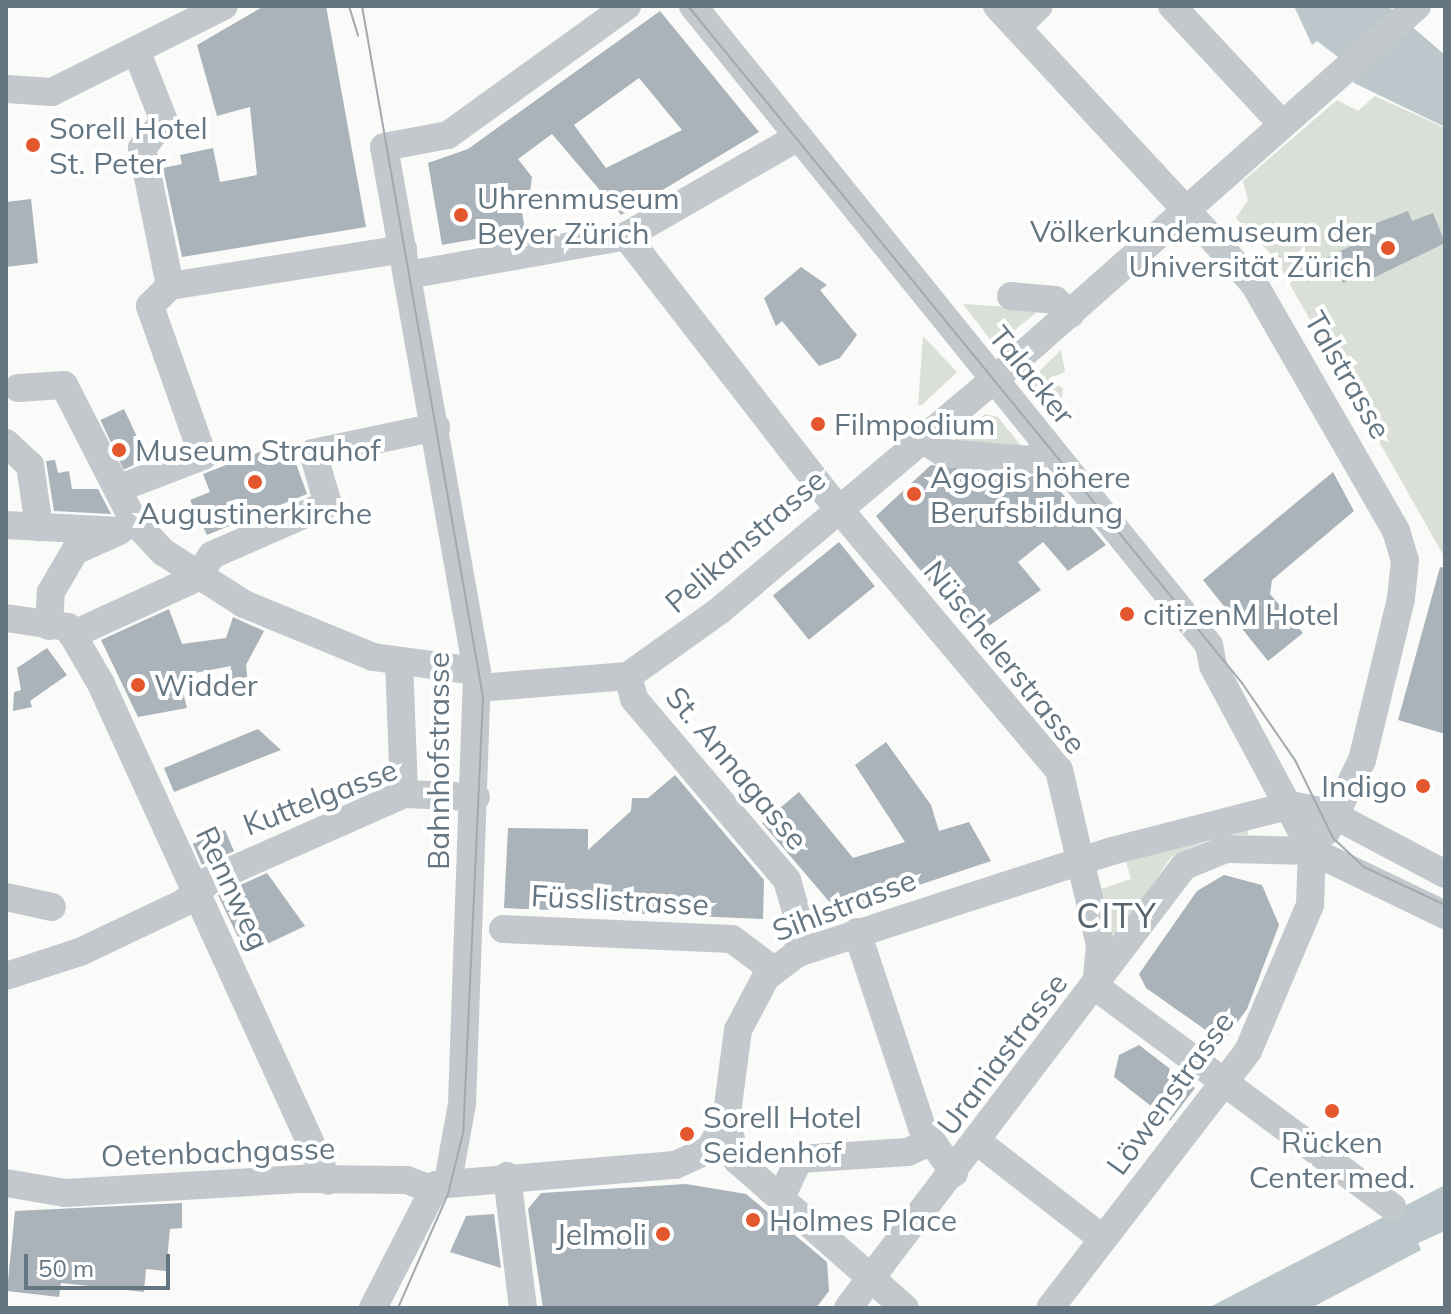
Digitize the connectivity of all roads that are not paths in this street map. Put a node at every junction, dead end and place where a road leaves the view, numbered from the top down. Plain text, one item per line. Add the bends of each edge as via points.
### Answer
1 (224, 6) edge
2 (627, 6) edge
3 (693, 6) edge
4 (997, 6) edge
5 (1039, 6) edge
6 (1172, 6) edge
7 (1409, 13) edge
8 (1017, 27) junction
9 (138, 55) junction
10 (6, 89) edge
11 (1281, 123) junction
12 (795, 139) junction
13 (1188, 207) junction
14 (626, 236) junction
15 (405, 262) junction
16 (170, 286) junction
17 (1011, 296) dead end
18 (1070, 314) junction
19 (993, 380) junction
20 (18, 388) dead end
21 (436, 427) junction
22 (919, 437) junction
23 (6, 443) edge
24 (1049, 449) junction
25 (120, 488) junction
26 (837, 506) junction
27 (6, 525) edge
28 (126, 525) junction
29 (42, 527) junction
30 (75, 551) junction
31 (198, 575) junction
32 (6, 618) edge
33 (63, 629) junction
34 (399, 661) junction
35 (628, 676) junction
36 (478, 680) junction
37 (404, 794) junction
38 (476, 797) junction
39 (1291, 805) junction
40 (1337, 817) junction
41 (1312, 851) junction
42 (1082, 860) junction
43 (1445, 874) edge
44 (197, 891) junction
45 (6, 897) edge
46 (52, 907) dead end
47 (1445, 915) edge
48 (503, 929) dead end
49 (857, 932) junction
50 (798, 953) junction
51 (772, 969) junction
52 (6, 976) edge
53 (1096, 987) junction
54 (1221, 1082) junction
55 (726, 1121) junction
56 (978, 1142) junction
57 (918, 1147) junction
58 (954, 1173) junction
59 (507, 1176) junction
60 (328, 1181) junction
61 (6, 1183) edge
62 (440, 1185) junction
63 (781, 1198) junction
64 (1392, 1207) dead end
65 (1103, 1239) junction
66 (871, 1278) junction
67 (373, 1308) edge
68 (523, 1308) edge
69 (848, 1308) edge
70 (905, 1308) edge
71 (1050, 1308) edge

1 - 9 street
2 - 15 street, Bahnhofstrasse via 448,135 384,147
3 - 12 street, Talacker
4 - 8 street, Talstrasse
5 - 8 street
6 - 11 street
7 - 11 street, Pelikanstrasse
8 - 13 street, Talstrasse
9 - 10 street via 52,92
9 - 16 street via 164,121 142,148
11 - 13 street, Pelikanstrasse
12 - 14 street
12 - 19 street, Talacker
13 - 18 street, Pelikanstrasse
13 - 40 street, Talstrasse via 1260,293 1401,544 1405,581 1366,725 1362,760
14 - 15 street
14 - 26 street, Nüschelerstrasse
15 - 16 street
15 - 21 street, Bahnhofstrasse
16 - 25 street via 150,306 203,456
17 - 18 street via 1055,300
18 - 19 street, Pelikanstrasse
19 - 22 street, Pelikanstrasse
19 - 24 street, Talacker
20 - 25 street via 64,385
21 - 31 street via 313,453 328,504 212,555
21 - 36 street, Bahnhofstrasse
22 - 24 street via 944,453 1030,460
22 - 26 street, Pelikanstrasse
23 - 29 street via 30,465
24 - 39 street, Talacker via 1209,645 1213,666
25 - 28 street
26 - 35 street, Pelikanstrasse via 708,620
26 - 42 street, Nüschelerstrasse via 1059,770
27 - 29 street
28 - 29 street
28 - 30 street
28 - 31 street
29 - 30 street
30 - 33 street via 51,592
31 - 33 street
31 - 34 street via 293,628
32 - 33 street
33 - 44 street, Rennweg
34 - 36 street
34 - 37 street
35 - 36 street
35 - 50 street, St. Annagasse via 634,699 787,880 800,925
36 - 38 street, Bahnhofstrasse
37 - 38 street, Kuttelgasse
37 - 44 street, Kuttelgasse
38 - 62 street, Bahnhofstrasse via 462,1104
39 - 40 street
39 - 41 street, Talacker
39 - 42 street, Sihlstrasse
40 - 41 street, Talstrasse
40 - 43 street
41 - 47 street
41 - 53 street, Uraniastrasse via 1226,849 1184,866
41 - 54 street, Löwenstrasse via 1310,905 1267,1017
42 - 49 street, Sihlstrasse
42 - 53 street, Nüschelerstrasse via 1100,945
44 - 52 street, Kuttelgasse via 80,952
44 - 60 street, Rennweg
45 - 46 street
48 - 51 street, Füsslistrasse via 732,939
49 - 50 street, Sihlstrasse
49 - 57 street
50 - 51 street, Sihlstrasse
51 - 55 street, Sihlstrasse via 738,1030
53 - 54 street
53 - 56 street, Uraniastrasse
54 - 64 street
54 - 65 street, Löwenstrasse
55 - 59 street, Sihlstrasse via 715,1144 690,1162
55 - 63 street via 737,1160
56 - 58 street, Uraniastrasse
56 - 65 street
57 - 58 street
57 - 63 street via 799,1159
58 - 66 street, Uraniastrasse
59 - 62 street, Sihlstrasse
59 - 68 street
60 - 61 street, Oetenbachgasse via 65,1193
60 - 62 street, Oetenbachgasse
62 - 67 street, Bahnhofstrasse
63 - 66 street
65 - 71 street, Löwenstrasse
66 - 69 street, Uraniastrasse
66 - 70 street

